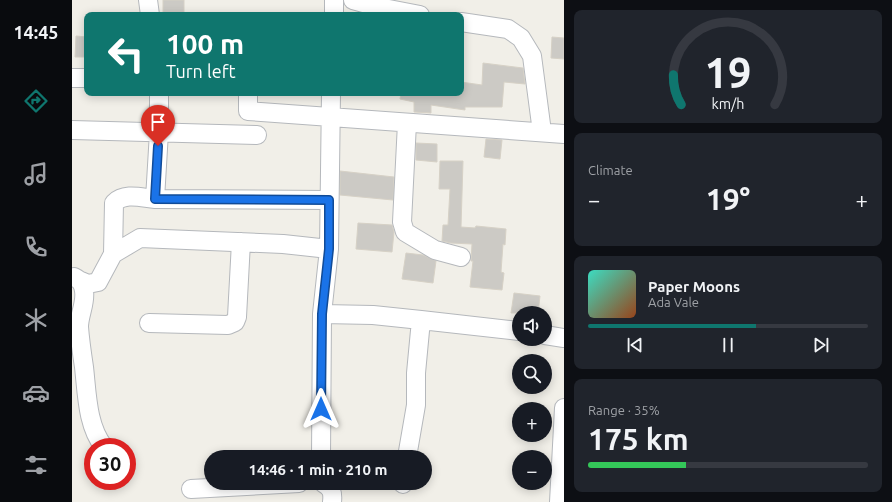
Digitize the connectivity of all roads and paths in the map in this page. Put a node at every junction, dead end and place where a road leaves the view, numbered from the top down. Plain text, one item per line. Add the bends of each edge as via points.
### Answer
1 (148, 0) edge
2 (334, 0) edge
3 (353, 0) edge
4 (378, 4) edge
5 (150, 12) edge
6 (334, 12) edge
7 (409, 12) edge
8 (464, 22) edge
9 (72, 78) edge
10 (84, 78) edge
11 (159, 96) edge
12 (248, 96) edge
13 (331, 96) edge
14 (330, 117) junction
15 (407, 123) junction
16 (72, 130) edge
17 (159, 132) junction
18 (542, 132) junction
19 (564, 134) edge
20 (257, 136) dead end
21 (155, 199) junction
22 (329, 200) junction
23 (242, 242) junction
24 (329, 249) junction
25 (113, 254) junction
26 (461, 257) dead end
27 (77, 278) edge
28 (322, 314) junction
29 (421, 320) junction
30 (149, 323) dead end
31 (512, 330) edge
32 (552, 336) edge
33 (564, 338) edge
34 (564, 408) edge
35 (99, 438) edge
36 (563, 448) edge
37 (321, 450) edge
38 (408, 450) edge
39 (204, 488) edge
40 (191, 489) dead end
41 (331, 490) edge
42 (332, 502) edge
43 (559, 502) edge

1 - 5 street
2 - 6 street
3 - 4 street
4 - 7 street
8 - 18 street via 508,29 521,38 532,56
9 - 10 street
11 - 17 street
12 - 14 street via 248,111
13 - 14 street
14 - 15 street
14 - 22 street
15 - 18 street
15 - 26 street via 402,222 405,232 435,250
16 - 17 street
17 - 20 street
17 - 21 street
18 - 19 street
21 - 22 street
21 - 25 street via 128,196 119,198 114,203
22 - 24 street
23 - 24 street
23 - 25 street via 140,238
23 - 30 street via 235,322 228,325
24 - 28 street
25 - 27 street via 98,282 88,284
27 - 35 street via 85,297 79,328 89,410
28 - 29 street via 373,315
28 - 37 street
29 - 31 street
29 - 38 street via 416,404
32 - 33 street
34 - 36 street
36 - 43 street
39 - 40 street
41 - 42 street

